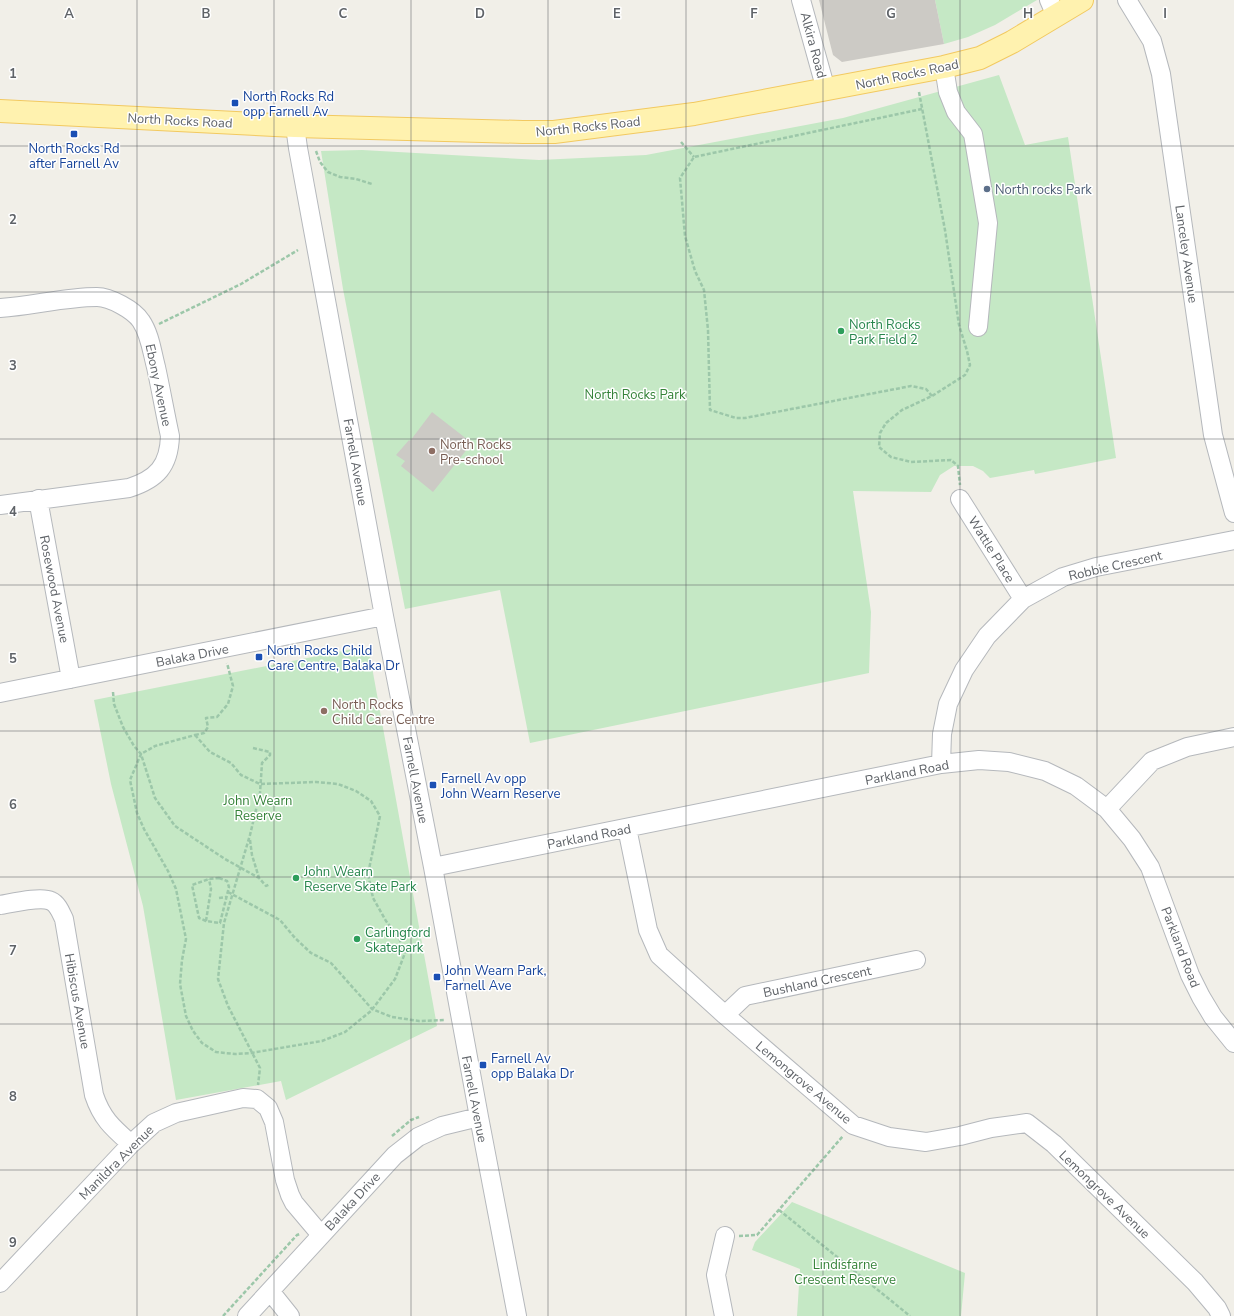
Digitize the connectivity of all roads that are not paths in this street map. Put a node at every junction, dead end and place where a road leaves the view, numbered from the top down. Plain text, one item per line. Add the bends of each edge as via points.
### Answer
1 (801, 0) edge
2 (1082, 0) edge
3 (1127, 0) edge
4 (1052, 8) edge
5 (944, 67) junction
6 (826, 90) junction
7 (0, 112) edge
8 (295, 126) junction
9 (0, 308) edge
10 (978, 327) dead end
11 (38, 499) junction
12 (960, 499) road end
13 (0, 505) edge
14 (1234, 513) edge
15 (1234, 540) edge
16 (1023, 599) junction
17 (384, 616) junction
18 (71, 679) junction
19 (0, 693) edge
20 (1234, 737) edge
21 (942, 764) junction
22 (1107, 809) junction
23 (627, 828) junction
24 (433, 867) junction
25 (0, 905) edge
26 (916, 960) dead end
27 (725, 1015) junction
28 (1234, 1043) edge
29 (479, 1117) junction
30 (131, 1144) junction
31 (321, 1235) junction
32 (724, 1236) road end
33 (0, 1283) edge
34 (270, 1291) junction
35 (247, 1316) edge
36 (290, 1316) edge
37 (517, 1316) edge
38 (724, 1316) edge
39 (1221, 1316) edge

1 - 6 street, Alkira Road
2 - 4 main road, North Rocks Road
3 - 14 street, Lanceley Avenue via 1152,40 1161,74 1213,434
4 - 5 main road, North Rocks Road via 1012,42 980,58
5 - 6 main road, North Rocks Road
5 - 10 street via 948,92 956,112 972,134 988,224
6 - 8 main road, North Rocks Road via 694,114 554,132
7 - 8 main road, North Rocks Road
8 - 17 street, Farnell Avenue
9 - 11 street, Ebony Avenue via 99,297 123,305 133,312 141,320 149,339 170,436 170,449 162,468 142,484 129,488
11 - 13 street, Ebony Avenue
11 - 18 street, Rosewood Avenue
12 - 16 street, Wattle Place
15 - 16 street, Robbie Crescent via 1096,567 1063,577
16 - 21 street, Robbie Crescent via 987,636 964,670 948,704 942,734
17 - 18 street, Balaka Drive
17 - 24 street, Farnell Avenue
18 - 19 street, Balaka Drive
20 - 22 street via 1187,747 1152,761
21 - 22 street, Parkland Road via 980,760 1009,762 1045,771 1076,786
21 - 23 street, Parkland Road
22 - 28 street, Parkland Road via 1132,839 1150,867 1190,975 1213,1017
23 - 24 street, Parkland Road
23 - 27 street, Lemongrove Avenue via 648,930 659,955
24 - 29 street, Farnell Avenue
25 - 30 street, Hibiscus Avenue via 39,899 52,901 60,909 64,919 94,1095 105,1120
26 - 27 street, Bushland Crescent via 745,996
27 - 39 street, Lemongrove Avenue via 853,1124 890,1137 926,1142 1026,1123 1054,1144 1190,1277
29 - 31 street, Balaka Drive via 442,1126 418,1137 396,1155
29 - 37 street, Farnell Avenue
30 - 31 street, Manildra Avenue via 154,1123 176,1113 242,1098 257,1100 268,1108 274,1122 290,1195
30 - 33 street, Manildra Avenue
31 - 34 street, Balaka Drive
32 - 38 street via 716,1274
34 - 35 street, Balaka Drive
34 - 36 street

